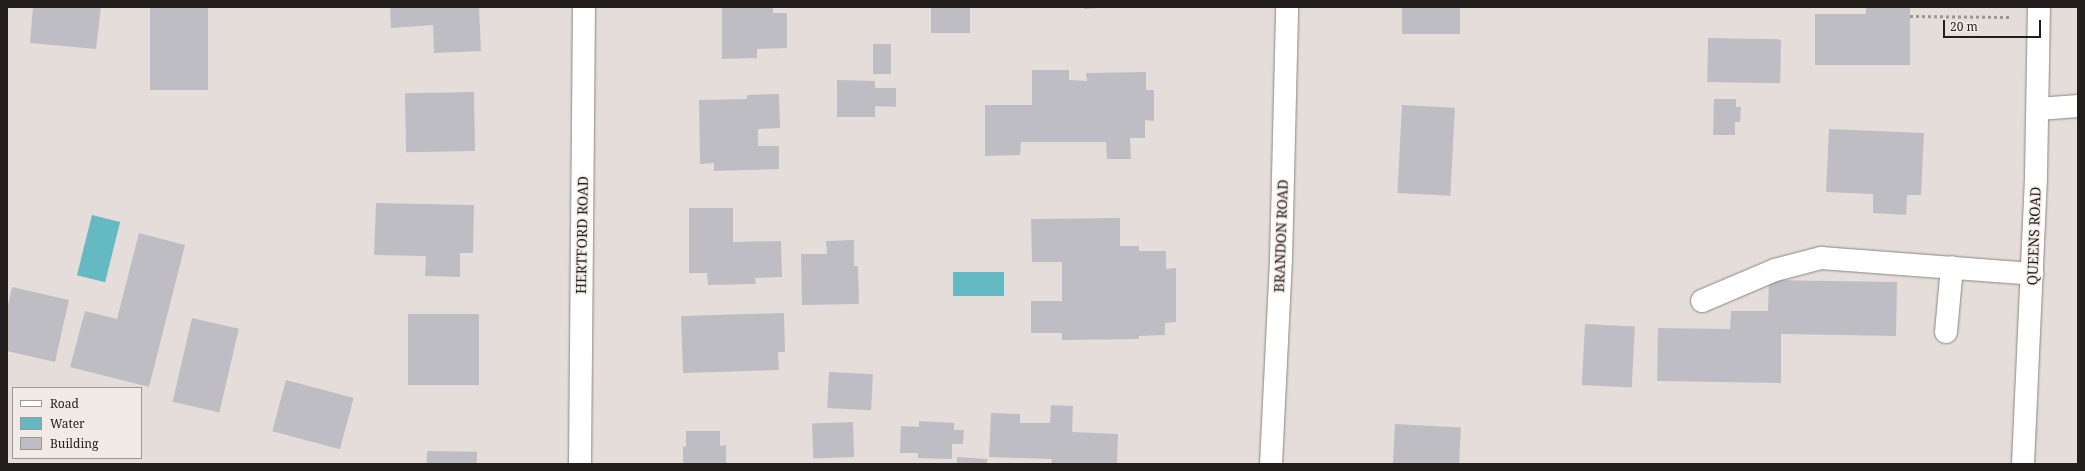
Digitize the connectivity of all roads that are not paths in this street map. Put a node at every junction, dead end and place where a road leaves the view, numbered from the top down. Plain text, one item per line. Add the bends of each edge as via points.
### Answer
1 (584, 7) edge
2 (1287, 7) edge
3 (2039, 7) edge
4 (2078, 106) edge
5 (2038, 109) junction
6 (1952, 267) junction
7 (2032, 274) junction
8 (1702, 301) dead end
9 (1946, 332) dead end
10 (580, 464) edge
11 (1271, 464) edge
12 (2023, 464) edge

1 - 10 street, HERTFORD ROAD
2 - 11 street, BRANDON ROAD via 1281,259
3 - 5 street, QUEENS ROAD
4 - 5 street
5 - 7 street, QUEENS ROAD
6 - 7 street
6 - 8 street via 1821,258 1775,270
6 - 9 street
7 - 12 street, QUEENS ROAD

